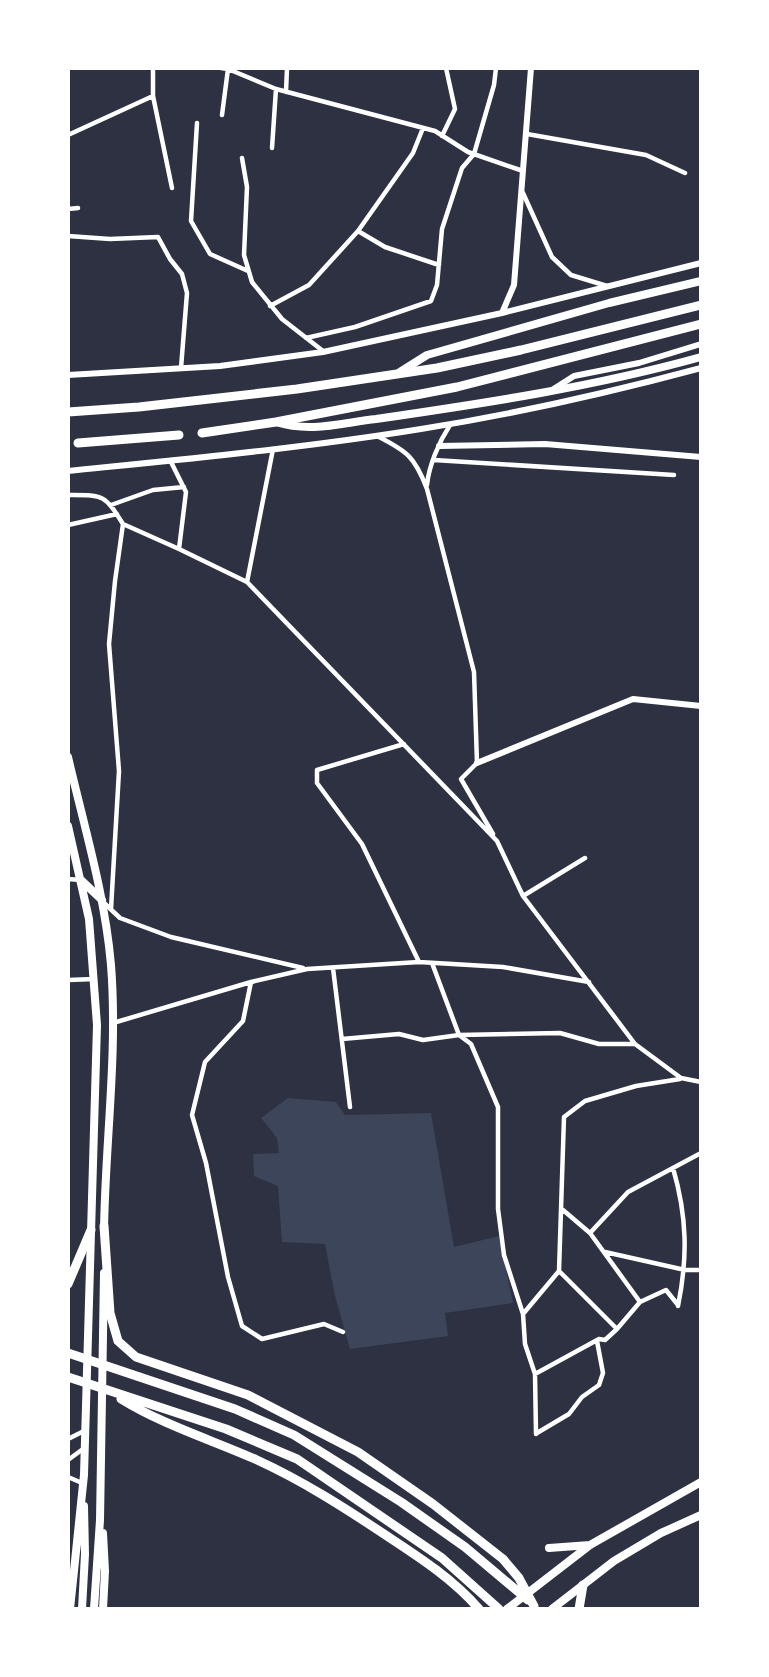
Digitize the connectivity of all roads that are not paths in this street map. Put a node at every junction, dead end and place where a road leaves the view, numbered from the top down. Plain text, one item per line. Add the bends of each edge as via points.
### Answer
1 (153, 68) edge
2 (221, 68) edge
3 (287, 68) edge
4 (446, 68) edge
5 (496, 68) edge
6 (531, 68) edge
7 (229, 69) edge
8 (276, 89) junction
9 (286, 92) junction
10 (153, 96) junction
11 (222, 115) dead end
12 (197, 123) dead end
13 (423, 128) junction
14 (527, 134) junction
15 (68, 135) edge
16 (442, 136) junction
17 (272, 148) dead end
18 (474, 154) junction
19 (242, 158) dead end
20 (524, 172) junction
21 (685, 173) dead end
22 (172, 188) dead end
23 (523, 192) junction
24 (78, 208) dead end
25 (68, 209) edge
26 (358, 231) junction
27 (68, 236) edge
28 (701, 263) edge
29 (439, 265) junction
30 (249, 271) junction
31 (701, 281) edge
32 (608, 286) junction
33 (701, 305) edge
34 (270, 306) junction
35 (502, 313) junction
36 (701, 324) edge
37 (306, 338) junction
38 (701, 344) edge
39 (323, 352) junction
40 (701, 357) edge
41 (701, 368) edge
42 (181, 369) junction
43 (398, 374) junction
44 (68, 377) edge
45 (544, 394) junction
46 (68, 412) edge
47 (276, 422) junction
48 (450, 424) junction
49 (202, 433) dead end
50 (179, 435) dead end
51 (375, 436) junction
52 (78, 443) dead end
53 (439, 446) junction
54 (273, 450) junction
55 (701, 457) edge
56 (434, 460) junction
57 (171, 462) junction
58 (69, 471) edge
59 (674, 475) dead end
60 (184, 487) junction
61 (427, 489) junction
62 (68, 495) edge
63 (111, 505) junction
64 (117, 514) junction
65 (123, 524) junction
66 (68, 525) edge
67 (179, 549) junction
68 (247, 582) junction
69 (701, 706) edge
70 (404, 743) junction
71 (68, 757) edge
72 (477, 763) junction
73 (68, 826) edge
74 (497, 841) junction
75 (585, 858) dead end
76 (68, 879) edge
77 (81, 880) junction
78 (523, 896) junction
79 (102, 900) junction
80 (111, 909) junction
81 (419, 962) junction
82 (432, 963) junction
83 (333, 968) junction
84 (307, 969) junction
85 (95, 979) junction
86 (68, 980) edge
87 (251, 982) junction
88 (590, 983) junction
89 (113, 1024) junction
90 (459, 1035) junction
91 (342, 1039) junction
92 (635, 1044) junction
93 (681, 1079) junction
94 (701, 1082) edge
95 (350, 1107) dead end
96 (701, 1153) edge
97 (673, 1168) junction
98 (563, 1209) junction
99 (104, 1226) junction
100 (91, 1230) junction
101 (590, 1233) junction
102 (604, 1252) junction
103 (685, 1270) junction
104 (701, 1270) edge
105 (559, 1271) junction
106 (68, 1284) edge
107 (640, 1302) junction
108 (523, 1314) junction
109 (617, 1329) junction
110 (343, 1332) dead end
111 (597, 1341) junction
112 (68, 1353) edge
113 (536, 1374) junction
114 (68, 1377) edge
115 (107, 1391) junction
116 (84, 1431) junction
117 (68, 1439) edge
118 (84, 1449) junction
119 (68, 1460) edge
120 (68, 1477) edge
121 (83, 1479) junction
122 (701, 1482) edge
123 (701, 1515) edge
124 (100, 1520) junction
125 (590, 1545) junction
126 (549, 1548) dead end
127 (583, 1585) junction
128 (536, 1607) edge
129 (70, 1609) edge
130 (82, 1609) edge
131 (93, 1609) edge
132 (103, 1609) edge
133 (479, 1609) edge
134 (499, 1609) edge
135 (508, 1609) edge
136 (552, 1609) edge
137 (579, 1609) edge

1 - 10 street
2 - 7 street
3 - 9 street
4 - 16 street via 454,109
5 - 18 street
6 - 14 street
7 - 8 street
7 - 11 street
8 - 9 street
8 - 17 street
9 - 13 street
10 - 15 street
10 - 22 street
12 - 30 street via 191,221 210,254
13 - 16 street
13 - 26 street via 413,153
14 - 20 street
14 - 21 street via 646,155
16 - 18 street
18 - 20 street
18 - 29 street via 463,168 442,229
19 - 30 street via 247,187 244,255
20 - 23 street
23 - 32 street via 552,257 571,275
23 - 35 street via 514,285
24 - 25 street
26 - 29 street via 385,247
26 - 34 street via 309,285
27 - 42 street via 158,237 182,275 187,293
28 - 32 street
29 - 37 street via 431,302
30 - 34 street
31 - 43 main road via 427,355
32 - 35 street
33 - 43 highway via 521,350
34 - 37 street
35 - 39 street
36 - 47 highway via 457,387
37 - 39 street
38 - 45 street via 574,376
39 - 42 street
40 - 45 main road
41 - 48 street via 609,393
42 - 44 street
43 - 46 highway via 284,391
45 - 47 main road via 324,428
47 - 49 highway
48 - 51 street
48 - 53 street
50 - 52 highway
51 - 54 street
51 - 61 street via 403,449
53 - 55 street via 545,444
53 - 56 street
54 - 57 street
54 - 68 street
56 - 59 street
56 - 61 street
57 - 58 street
57 - 60 street
60 - 63 street via 153,490
60 - 67 street
61 - 72 street via 474,672
62 - 63 street via 92,495
63 - 64 street
64 - 65 street
64 - 66 street
65 - 67 street
65 - 80 street via 109,644 119,771
67 - 68 street
68 - 70 street
69 - 72 street via 634,699
70 - 74 street
70 - 81 street via 317,769 317,783 362,844
71 - 79 main road
72 - 74 street via 461,779
73 - 77 main road
74 - 78 street
75 - 78 street
76 - 77 street
77 - 79 main road
77 - 85 main road
78 - 88 street
79 - 80 street
79 - 89 main road
80 - 84 street via 120,918 171,937
81 - 82 street
81 - 83 street
82 - 88 street via 503,967
82 - 90 street
83 - 84 street
83 - 91 street
84 - 87 street
85 - 86 street
85 - 100 main road
87 - 89 street
87 - 110 street via 243,1021 205,1062 192,1115 228,1277 242,1326 262,1339 324,1324
88 - 92 street
89 - 99 main road
90 - 91 street via 423,1040 399,1034
90 - 92 street via 560,1033 599,1044
90 - 108 street via 471,1044 498,1107 498,1209 504,1255
91 - 95 street
92 - 93 street
93 - 94 street
93 - 98 street via 585,1101 564,1117
96 - 97 street
97 - 101 street via 628,1192
97 - 103 street via 685,1227
98 - 101 street
98 - 105 street
99 - 124 main road
99 - 128 highway via 110,1313 118,1340 136,1357 248,1395 358,1452 503,1559
100 - 106 highway
100 - 116 main road
101 - 102 street
102 - 103 street
102 - 107 street
103 - 104 street
103 - 107 street via 678,1306 666,1290
105 - 108 street
105 - 109 street
107 - 109 street
108 - 113 street via 525,1344
109 - 111 street
111 - 113 street
111 - 113 street via 603,1373 599,1385 582,1396 569,1414 536,1434
112 - 128 highway via 235,1409 294,1435 465,1547
114 - 115 highway
115 - 133 highway via 259,1461 351,1512 416,1555
115 - 134 highway via 226,1429 297,1459 442,1559
116 - 117 street
116 - 118 main road
118 - 119 street
118 - 121 main road
120 - 121 street
121 - 129 main road
121 - 130 main road
122 - 125 main road
123 - 127 main road via 661,1533
124 - 131 main road
124 - 132 main road
125 - 126 main road
125 - 135 main road
127 - 136 main road
127 - 137 highway

